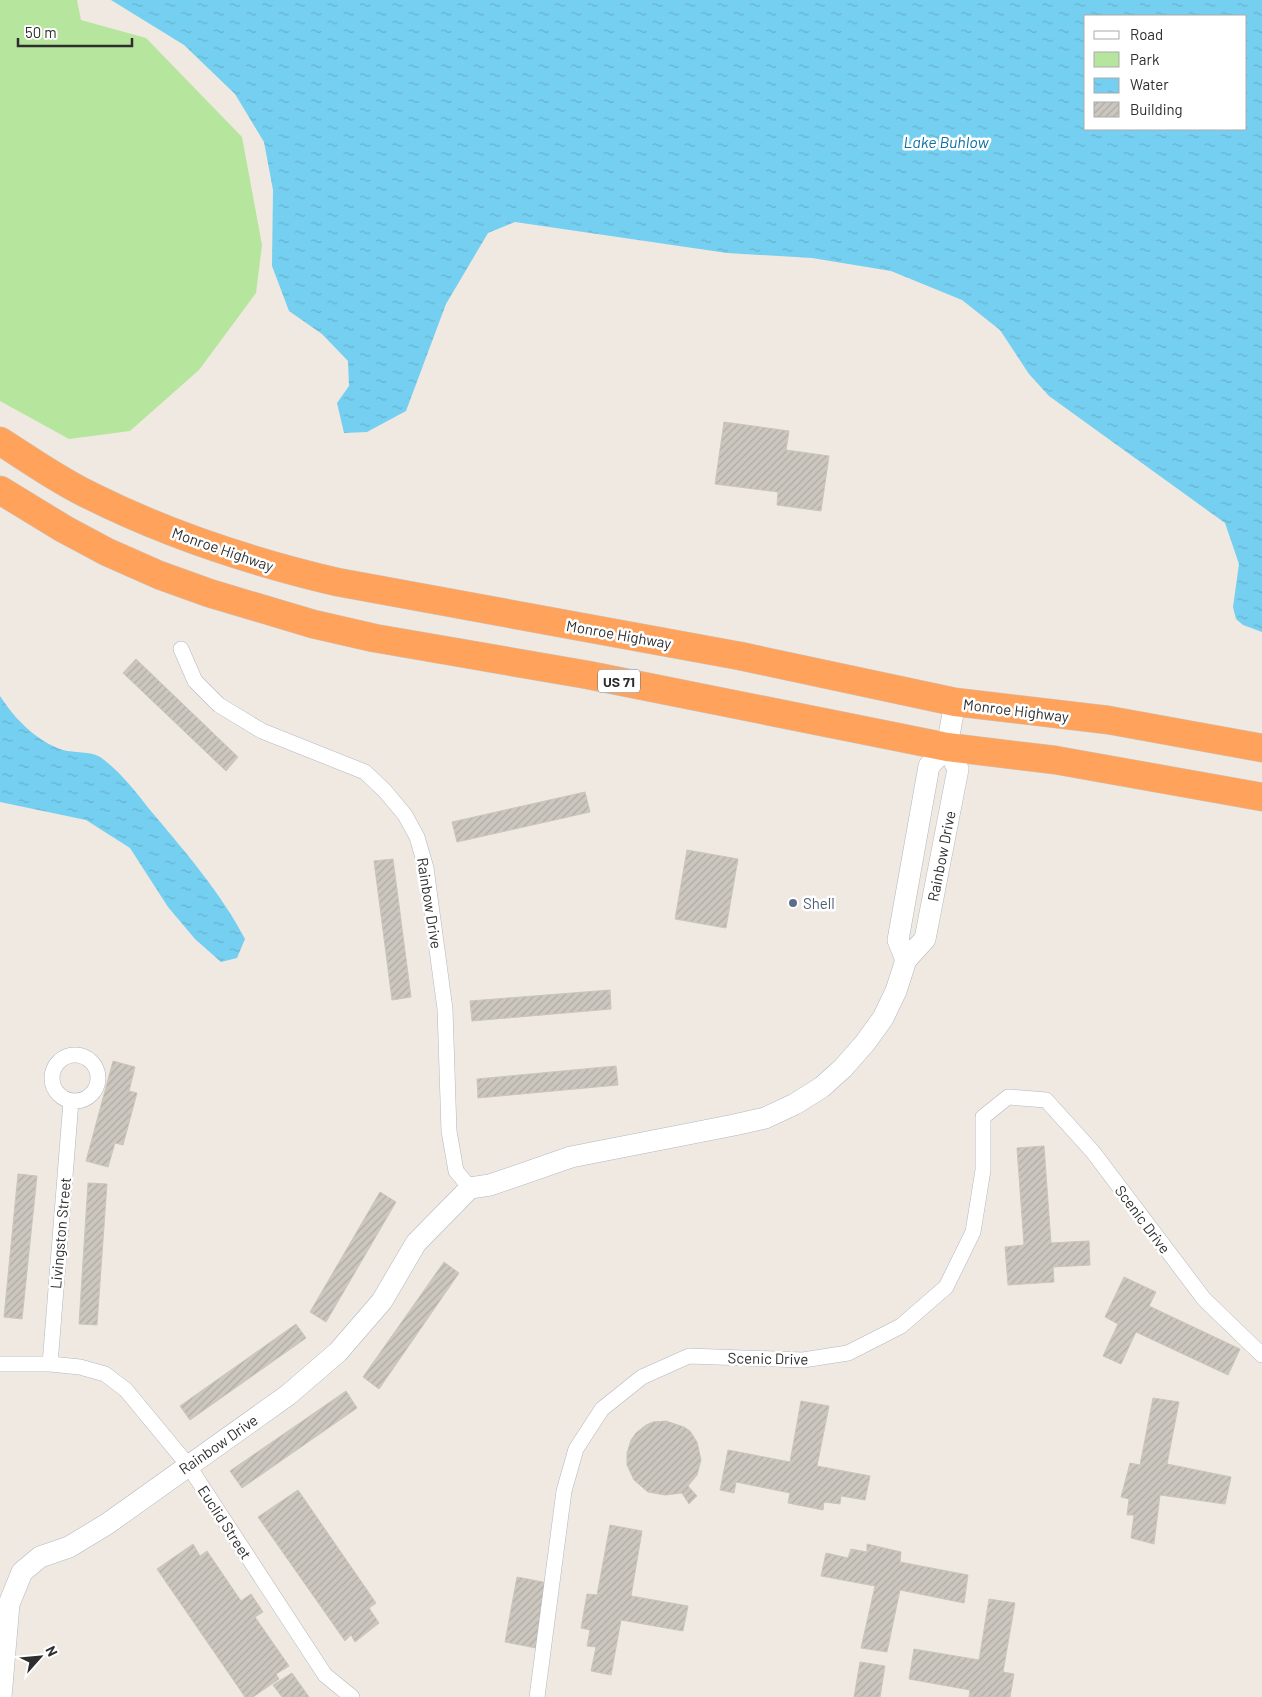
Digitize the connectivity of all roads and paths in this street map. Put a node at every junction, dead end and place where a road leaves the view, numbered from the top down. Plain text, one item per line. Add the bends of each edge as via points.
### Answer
1 (0, 441) edge
2 (0, 490) edge
3 (181, 649) dead end
4 (955, 702) junction
5 (947, 747) junction
6 (1262, 748) edge
7 (1262, 797) edge
8 (906, 960) junction
9 (71, 1101) dead end
10 (470, 1188) junction
11 (1262, 1355) edge
12 (0, 1364) edge
13 (50, 1364) junction
14 (188, 1465) junction
15 (1, 1697) edge
16 (352, 1697) edge
17 (537, 1697) edge

1 - 4 highway, Monroe Highway via 89,496 182,536 272,566 337,582 740,656
2 - 5 highway, US 71 via 64,529 150,571 209,593 313,624
3 - 10 street, Rainbow Drive via 195,682 219,705 262,731 365,772 405,815 426,868 445,1009 449,1131 456,1171
4 - 5 street
4 - 6 highway, Monroe Highway via 1108,720
5 - 7 highway, US 71 via 1055,760
5 - 8 street, Rainbow Drive via 928,766 898,940
5 - 8 street, Rainbow Drive via 958,769 925,939
8 - 10 street, Rainbow Drive via 883,1018 865,1043 822,1087 795,1104 757,1120 571,1156 490,1185
9 - 13 street, Livingston Street
10 - 14 street, Rainbow Drive via 416,1243 382,1300 338,1352 288,1395
11 - 17 street, Scenic Drive via 1204,1299 1092,1152 1046,1100 1008,1097 983,1117 983,1170 973,1232 946,1286 901,1326 848,1353 803,1360 688,1356 642,1377 602,1409 576,1449 564,1490
12 - 13 street, Euclid Street
13 - 14 street, Euclid Street via 105,1374 126,1390
14 - 15 street, Rainbow Drive via 107,1524 70,1547 40,1557 22,1572 9,1604
14 - 16 street, Euclid Street via 325,1675

